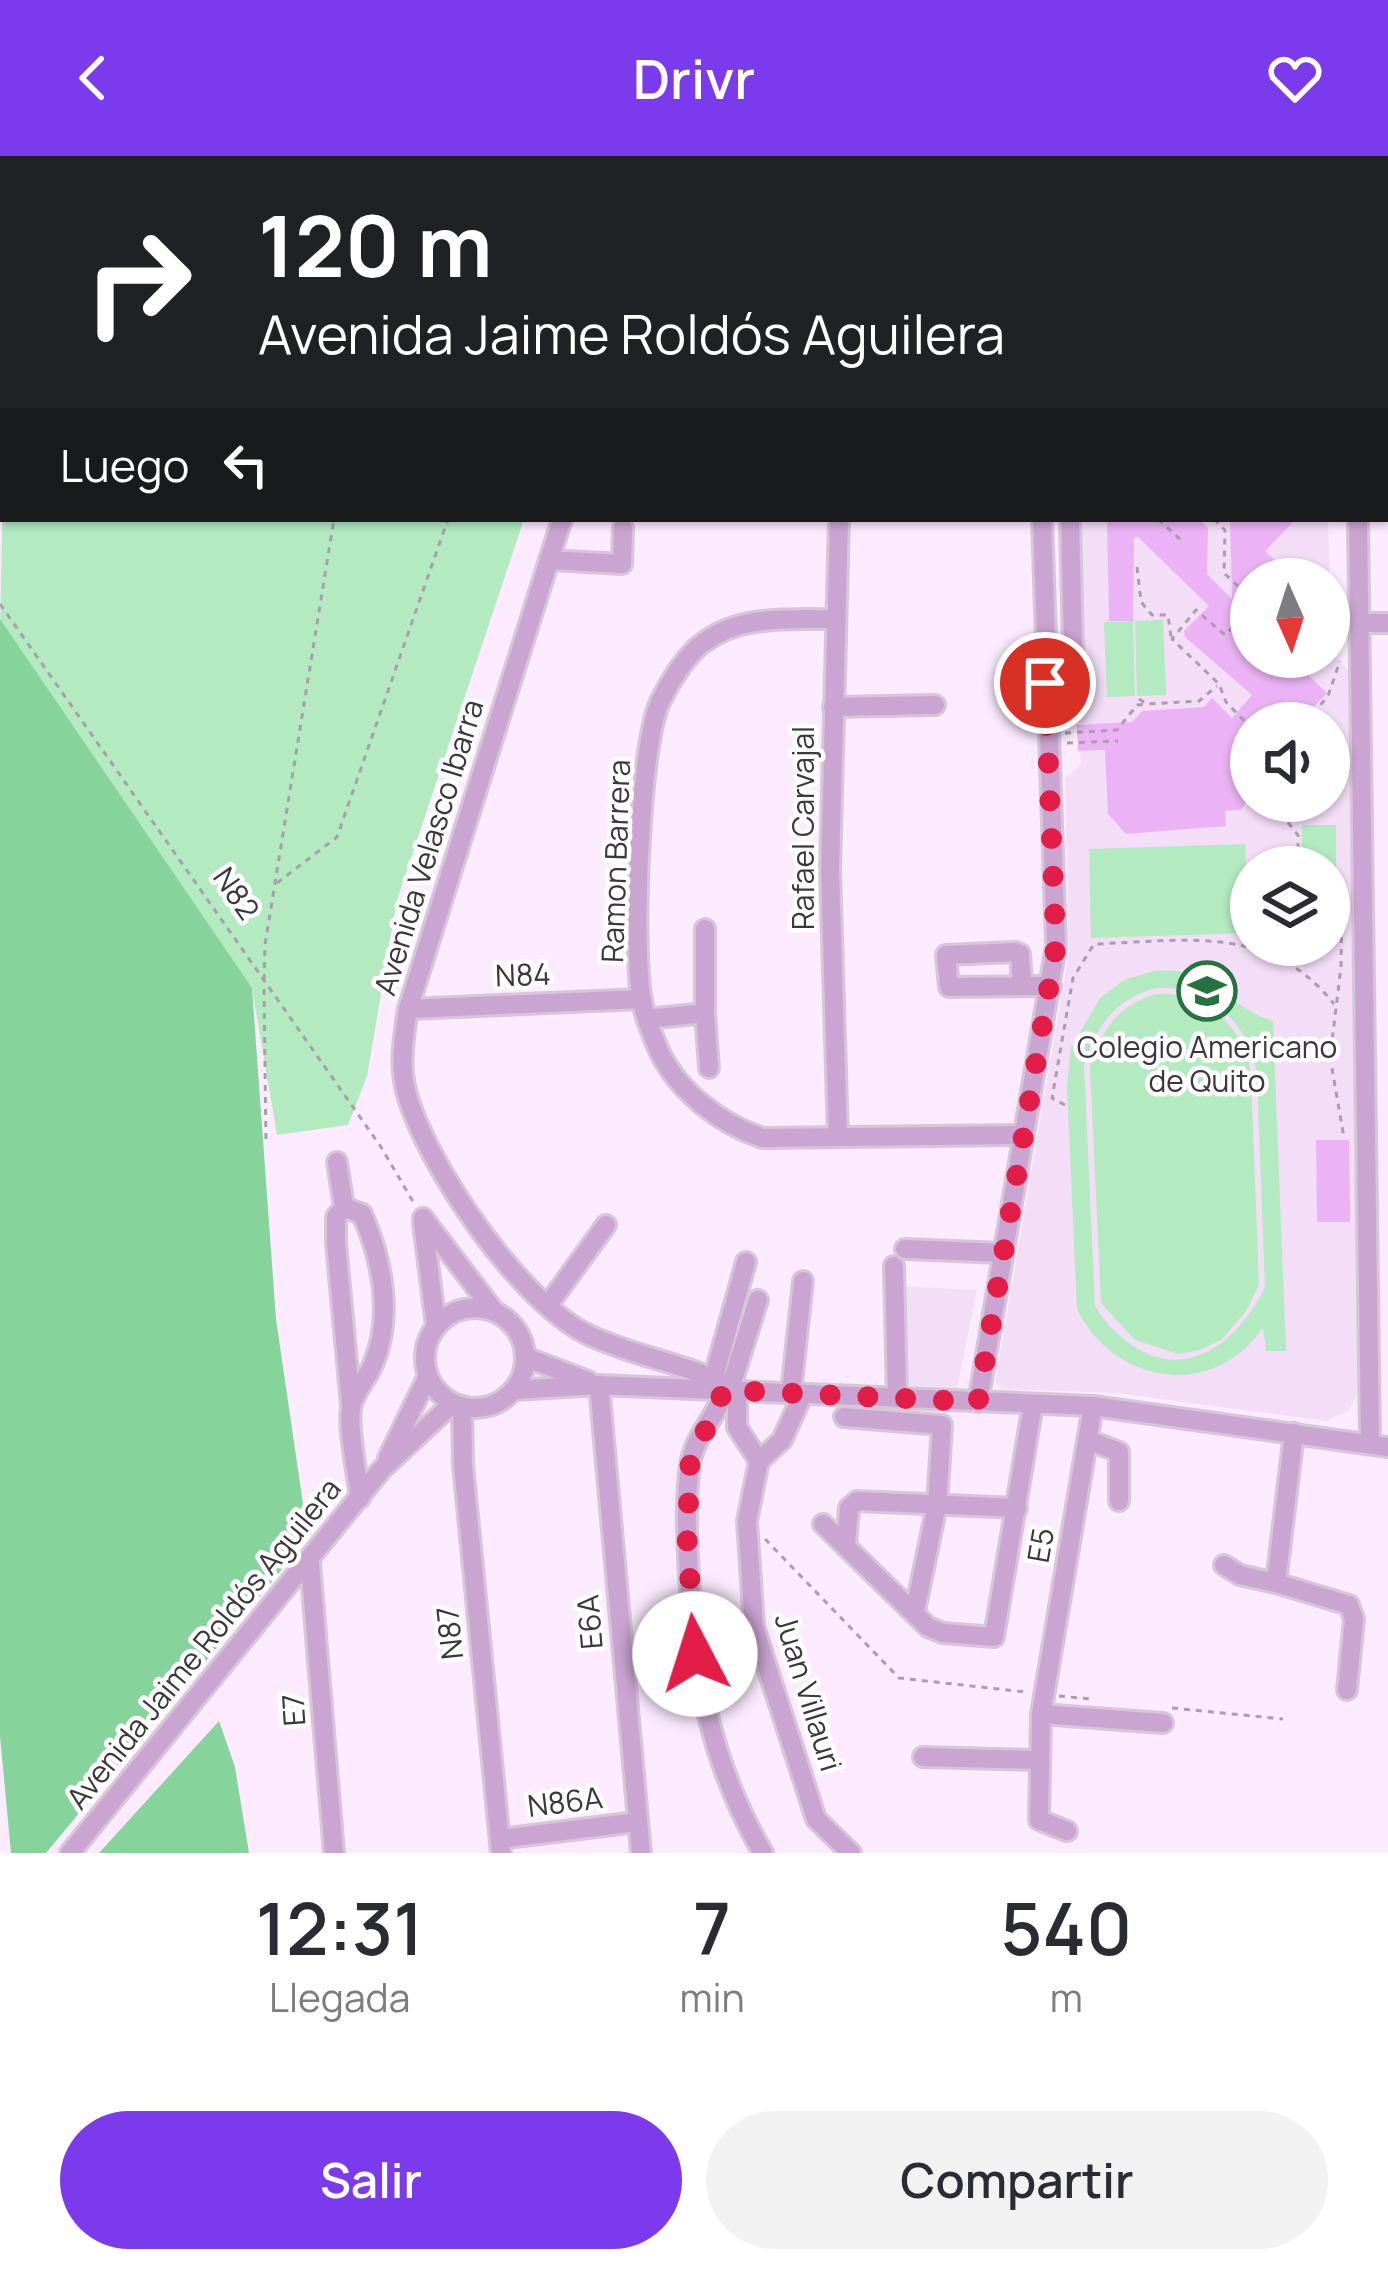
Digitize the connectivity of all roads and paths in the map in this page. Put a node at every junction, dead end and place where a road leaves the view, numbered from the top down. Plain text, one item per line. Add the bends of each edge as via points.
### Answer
1 (334, 522) edge
2 (447, 522) edge
3 (561, 522) edge
4 (838, 522) edge
5 (1042, 522) edge
6 (1070, 522) edge
7 (1161, 522) edge
8 (1217, 522) edge
9 (1358, 522) edge
10 (623, 528) dead end
11 (1183, 542) dead end
12 (549, 560) junction
13 (1137, 567) dead end
14 (0, 604) edge
15 (835, 619) junction
16 (1359, 623) junction
17 (1388, 623) edge
18 (1172, 639) junction
19 (1360, 659) junction
20 (1219, 684) junction
21 (1139, 699) dead end
22 (1323, 702) edge
23 (1147, 704) junction
24 (934, 705) dead end
25 (1230, 706) edge
26 (833, 707) junction
27 (1046, 734) junction
28 (1118, 741) dead end
29 (275, 884) junction
30 (705, 929) dead end
31 (1341, 966) edge
32 (263, 984) junction
33 (1022, 984) dead end
34 (1051, 986) junction
35 (1334, 1004) junction
36 (408, 1009) junction
37 (644, 1009) junction
38 (705, 1013) junction
39 (709, 1068) dead end
40 (1065, 1105) dead end
41 (1020, 1135) junction
42 (838, 1137) junction
43 (1344, 1138) dead end
44 (266, 1142) dead end
45 (337, 1162) dead end
46 (344, 1207) junction
47 (423, 1218) junction
48 (606, 1225) dead end
49 (1366, 1237) junction
50 (1388, 1237) edge
51 (1003, 1253) junction
52 (746, 1262) dead end
53 (803, 1281) dead end
54 (758, 1300) dead end
55 (548, 1305) junction
56 (494, 1311) junction
57 (436, 1326) junction
58 (525, 1357) junction
59 (428, 1376) junction
60 (599, 1385) junction
61 (727, 1386) junction
62 (514, 1390) junction
63 (797, 1393) junction
64 (897, 1398) junction
65 (978, 1402) junction
66 (1033, 1404) junction
67 (351, 1405) junction
68 (458, 1405) junction
69 (1093, 1406) junction
70 (844, 1417) dead end
71 (1294, 1433) junction
72 (1088, 1440) junction
73 (1379, 1445) edge
74 (759, 1461) junction
75 (382, 1469) junction
76 (360, 1498) junction
77 (1118, 1501) dead end
78 (937, 1505) junction
79 (1017, 1508) junction
80 (747, 1521) junction
81 (823, 1524) dead end
82 (846, 1545) junction
83 (310, 1563) junction
84 (1224, 1565) dead end
85 (1276, 1583) junction
86 (914, 1611) junction
87 (1347, 1690) dead end
88 (1043, 1704) junction
89 (1162, 1723) dead end
90 (923, 1757) dead end
91 (1038, 1760) junction
92 (637, 1822) junction
93 (1067, 1831) dead end
94 (500, 1846) edge
95 (70, 1853) edge
96 (334, 1853) edge
97 (641, 1853) edge
98 (764, 1853) edge
99 (851, 1853) edge

1 - 29 path
2 - 29 path via 337,837
3 - 12 street, Avenida Velasco Ibarra
4 - 15 street, Rafael Carvajal
5 - 27 street
6 - 27 street via 1074,689
7 - 11 path
8 - 18 path via 1225,530 1224,573 1242,590 1237,601 1248,612 1226,634 1196,610
9 - 16 street
10 - 12 street via 622,564
12 - 36 street, Avenida Velasco Ibarra
13 - 18 path via 1141,602 1152,615 1168,615
14 - 32 path, N82
15 - 26 street, Rafael Carvajal
15 - 37 street, Ramon Barrera via 729,628 700,644 658,704 641,854
16 - 17 street
16 - 19 street
18 - 20 path
19 - 22 path via 1340,661
19 - 49 street
20 - 23 path via 1199,701
20 - 25 path
21 - 23 path
23 - 27 path via 1117,730
24 - 26 street
26 - 42 street, Rafael Carvajal
27 - 28 path
27 - 34 street
29 - 32 path
30 - 38 street
31 - 35 path
32 - 44 path
32 - 47 path, N82
33 - 34 street
34 - 41 street
35 - 40 path via 1263,948 1228,940 1094,944 1073,978 1052,1097
35 - 43 path via 1330,1057
36 - 37 street, N84
36 - 55 street, Avenida Velasco Ibarra via 405,1088 420,1126 464,1207
37 - 38 street, N84
37 - 42 street, Ramon Barrera via 673,1073 716,1117 763,1138
38 - 39 street
41 - 42 street, Ramon Barrera
41 - 51 street
45 - 46 street
46 - 67 street via 335,1230
46 - 67 street via 362,1214 368,1227 384,1308 379,1348
47 - 56 street
47 - 57 street
48 - 55 street
49 - 50 street
49 - 73 street
51 - 64 street via 900,1257
51 - 65 street
52 - 61 street
53 - 63 street
54 - 61 street
55 - 61 street, Avenida Velasco Ibarra via 589,1336
56 - 57 street via 456,1311
56 - 58 street via 520,1335
57 - 59 street via 425,1350
58 - 60 street
58 - 62 street
59 - 68 street
59 - 75 street, Avenida Jaime Roldós Aguilera
60 - 61 street
60 - 62 street
60 - 92 street, E6A
61 - 63 street
61 - 74 street via 736,1427
61 - 98 street via 690,1464 692,1618 714,1749
62 - 68 street via 490,1406
63 - 64 street
63 - 74 street, Juan Villauri via 782,1440
64 - 65 street
65 - 66 street
66 - 69 street
66 - 79 street
67 - 76 street
68 - 75 street, Avenida Jaime Roldós Aguilera
68 - 94 street, N87
69 - 71 street
69 - 72 street, E5
70 - 78 street via 939,1422
71 - 73 street
71 - 85 street
72 - 77 street via 1119,1451
72 - 88 street, E5
74 - 80 street, Juan Villauri
75 - 76 street, Avenida Jaime Roldós Aguilera
76 - 83 street, Avenida Jaime Roldós Aguilera
78 - 79 street
78 - 82 street via 857,1501 849,1508
78 - 86 street
79 - 86 street via 994,1636 936,1632
80 - 88 path via 899,1678
80 - 99 street, Juan Villauri via 754,1627 816,1819
81 - 82 street
82 - 86 street
83 - 95 street, Avenida Jaime Roldós Aguilera
83 - 96 street, E7
84 - 85 street
85 - 87 street via 1349,1605
88 - 89 street
88 - 91 street, E5
90 - 91 street
91 - 93 street, E5 via 1039,1820
92 - 94 street, N86A
92 - 97 street, E6A

